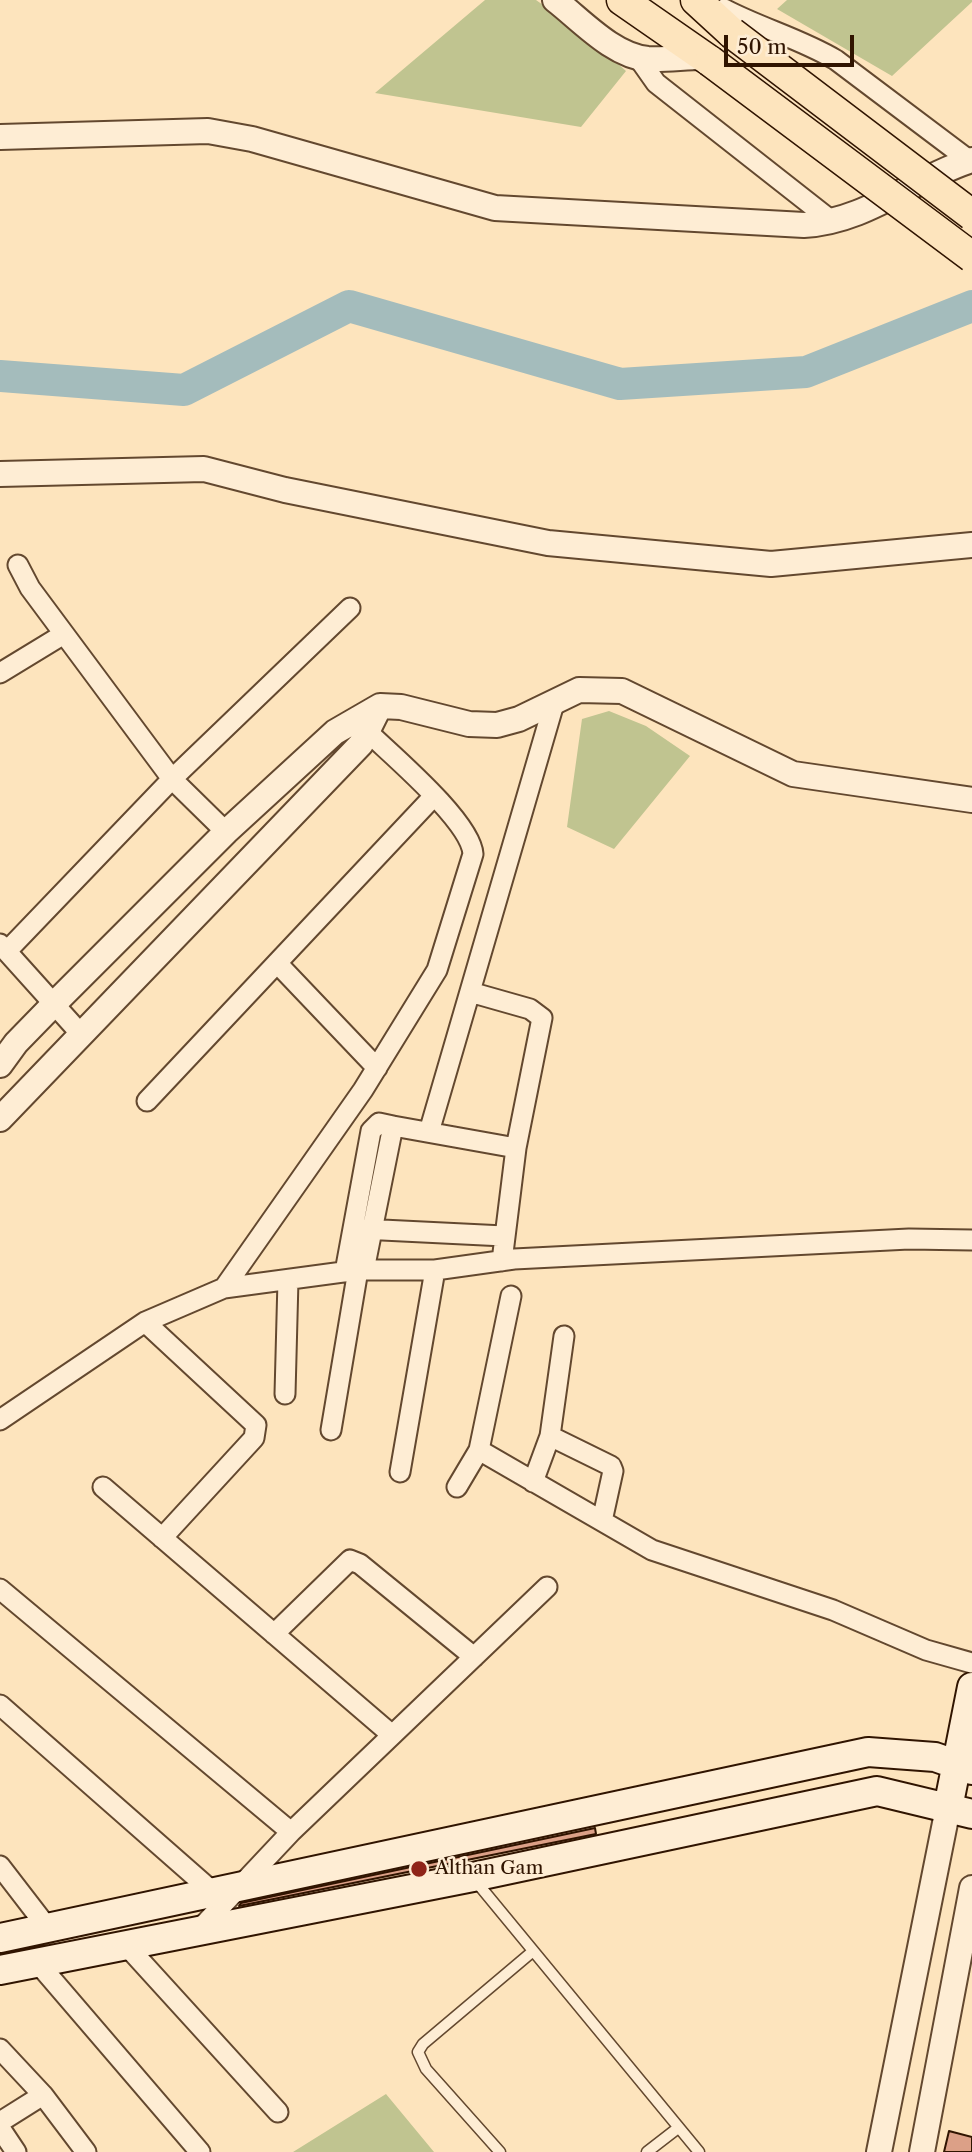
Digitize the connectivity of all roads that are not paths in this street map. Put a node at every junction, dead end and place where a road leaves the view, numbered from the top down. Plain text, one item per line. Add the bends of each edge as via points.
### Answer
1 (555, 0) edge
2 (622, 0) edge
3 (641, 0) edge
4 (688, 0) edge
5 (724, 12) edge
6 (637, 56) junction
7 (707, 59) junction
8 (0, 137) edge
9 (971, 160) edge
10 (972, 215) edge
11 (833, 222) junction
12 (972, 257) edge
13 (0, 474) edge
14 (972, 545) edge
15 (18, 565) dead end
16 (350, 608) dead end
17 (64, 634) junction
18 (0, 673) edge
19 (555, 700) junction
20 (380, 706) junction
21 (369, 733) junction
22 (172, 779) junction
23 (434, 796) junction
24 (972, 800) edge
25 (226, 832) junction
26 (3, 948) edge
27 (277, 963) junction
28 (470, 992) junction
29 (54, 1004) junction
30 (80, 1033) junction
31 (0, 1065) edge
32 (377, 1068) junction
33 (147, 1101) dead end
34 (0, 1119) edge
35 (429, 1132) junction
36 (516, 1147) junction
37 (363, 1229) junction
38 (504, 1236) junction
39 (972, 1240) edge
40 (502, 1261) junction
41 (356, 1270) junction
42 (435, 1270) junction
43 (288, 1280) junction
44 (224, 1288) junction
45 (511, 1296) dead end
46 (145, 1322) junction
47 (564, 1336) dead end
48 (285, 1394) dead end
49 (0, 1420) edge
50 (331, 1430) dead end
51 (550, 1436) junction
52 (479, 1450) junction
53 (400, 1472) dead end
54 (533, 1482) junction
55 (103, 1487) dead end
56 (457, 1487) dead end
57 (602, 1521) junction
58 (162, 1538) junction
59 (547, 1587) dead end
60 (0, 1589) edge
61 (274, 1634) junction
62 (474, 1657) junction
63 (972, 1663) edge
64 (972, 1687) edge
65 (0, 1705) edge
66 (392, 1735) junction
67 (963, 1767) edge
68 (960, 1811) edge
69 (291, 1832) junction
70 (0, 1866) edge
71 (472, 1877) junction
72 (225, 1890) junction
73 (971, 1902) edge
74 (47, 1927) junction
75 (198, 1931) junction
76 (0, 1938) edge
77 (126, 1945) junction
78 (532, 1952) junction
79 (37, 1962) junction
80 (0, 1970) edge
81 (0, 2049) edge
82 (43, 2095) junction
83 (278, 2112) dead end
84 (0, 2122) edge
85 (0, 2128) edge
86 (678, 2128) junction
87 (16, 2152) edge
88 (86, 2152) edge
89 (200, 2152) edge
90 (500, 2152) edge
91 (647, 2152) edge
92 (699, 2152) edge
93 (879, 2152) edge
94 (922, 2152) edge

1 - 6 street via 620,50
2 - 7 main road
3 - 7 main road
4 - 5 main road
5 - 7 main road
5 - 9 street via 818,49
5 - 10 main road, bridge
6 - 7 street
6 - 11 street via 656,83
7 - 12 main road, bridge
8 - 11 street via 208,131 252,139 495,208 804,225
9 - 11 street
13 - 14 street via 204,469 548,543 781,564
15 - 17 street
16 - 22 street
17 - 18 street
17 - 22 street
19 - 20 street via 497,725
19 - 24 street via 579,690 622,691 793,774
19 - 28 street
20 - 21 street
20 - 25 street via 335,732
21 - 23 street
21 - 30 street
22 - 25 street
22 - 26 street
23 - 27 street
23 - 32 street via 469,837 473,854 437,970
25 - 29 street
26 - 29 street
27 - 32 street
27 - 33 street
28 - 35 street
28 - 36 street via 530,1009 542,1018
29 - 30 street
29 - 31 street
30 - 34 street
32 - 44 street
35 - 36 street
35 - 37 street via 379,1123 371,1131
36 - 38 street
37 - 38 street
37 - 41 street
38 - 40 street
39 - 40 street via 909,1239
40 - 42 street
41 - 42 street
41 - 43 street
41 - 50 street
42 - 53 street
43 - 44 street
43 - 48 street
44 - 46 street
45 - 52 street
46 - 49 street
46 - 58 street via 256,1424 254,1438
47 - 51 street
51 - 54 street
51 - 57 street via 611,1466
52 - 54 street
52 - 56 street
54 - 57 street
55 - 58 street
57 - 63 street via 652,1550
58 - 61 street
59 - 62 street
60 - 69 street
61 - 62 street via 350,1560
61 - 66 street
62 - 66 street
64 - 67 main road
65 - 72 street
66 - 69 street
67 - 68 main road
67 - 72 main road via 935,1757 856,1754
68 - 71 main road via 877,1791
68 - 93 street
69 - 72 street
70 - 74 street
71 - 75 main road
71 - 78 lane
72 - 74 main road
72 - 75 street
73 - 94 street
74 - 76 main road
75 - 77 main road
77 - 79 main road
77 - 83 street
78 - 86 lane
78 - 90 lane via 418,2052 426,2070
79 - 80 main road
79 - 89 street
81 - 82 street
82 - 84 street
82 - 88 street
85 - 87 street
86 - 91 lane
86 - 92 lane

